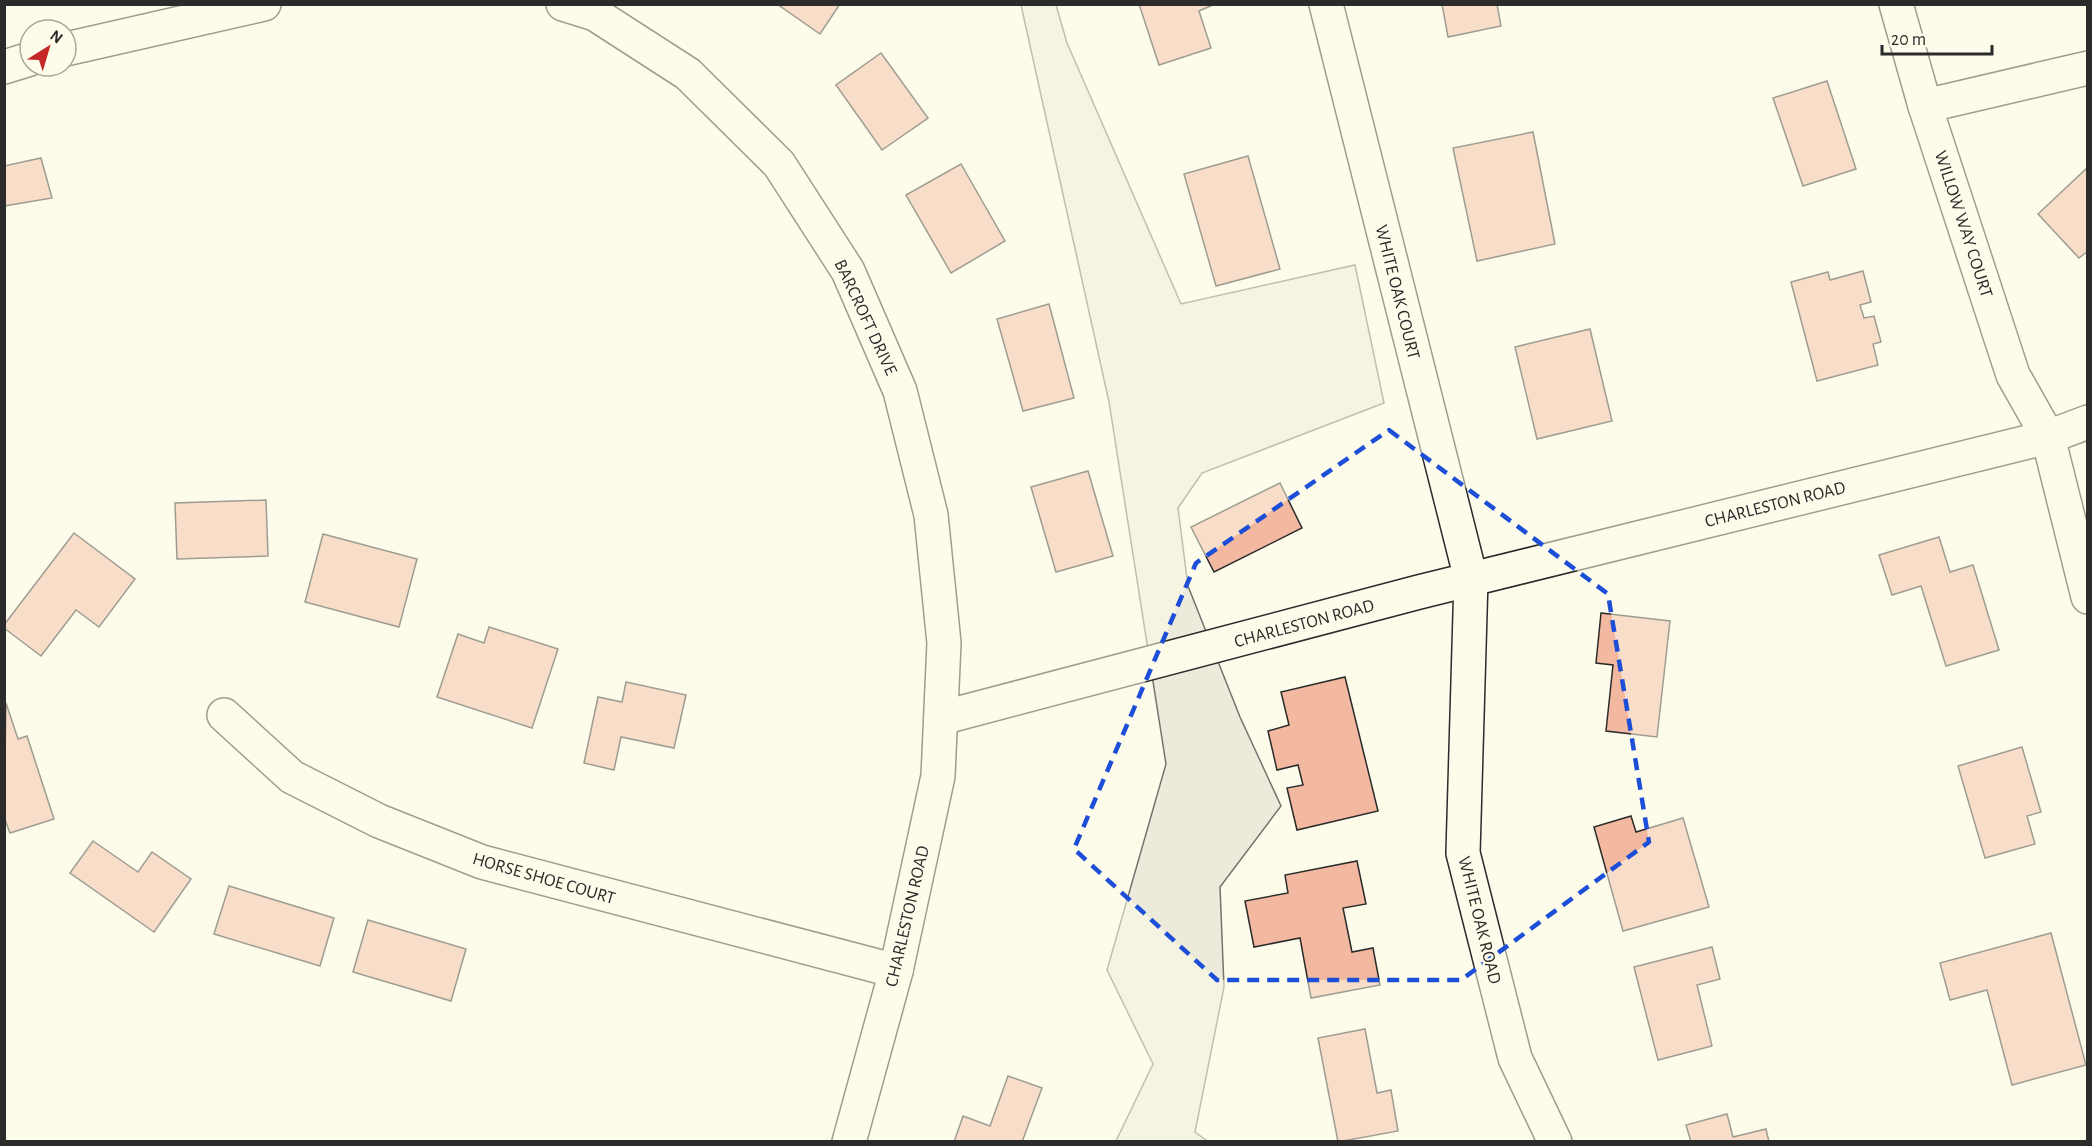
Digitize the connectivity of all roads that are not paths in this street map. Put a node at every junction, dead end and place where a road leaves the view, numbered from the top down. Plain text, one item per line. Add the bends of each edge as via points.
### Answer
1 (264, 4) edge
2 (562, 4) edge
3 (1326, 4) edge
4 (1896, 4) edge
5 (78, 46) edge
6 (2088, 68) edge
7 (1925, 106) junction
8 (2088, 422) edge
9 (2048, 437) junction
10 (1471, 579) junction
11 (2088, 597) edge
12 (224, 715) dead end
13 (940, 718) junction
14 (896, 971) junction
15 (849, 1142) edge
16 (1555, 1142) edge

1 - 5 street
2 - 13 street, BARCROFT DRIVE via 594,14 688,74 779,164 848,270 900,391 931,515 944,643
3 - 10 street, WHITE OAK COURT
4 - 7 street, WILLOW WAY COURT
6 - 7 street
7 - 9 street, WILLOW WAY COURT via 2013,375
8 - 9 street, CHARLESTON ROAD
9 - 10 street, CHARLESTON ROAD
9 - 11 street, WILLOW WAY COURT
10 - 13 street, CHARLESTON ROAD
10 - 16 street, WHITE OAK ROAD via 1462,853 1515,1058
12 - 14 street, HORSE SHOE COURT via 292,777 379,821 482,862
13 - 14 street, CHARLESTON ROAD via 938,776
14 - 15 street, CHARLESTON ROAD

